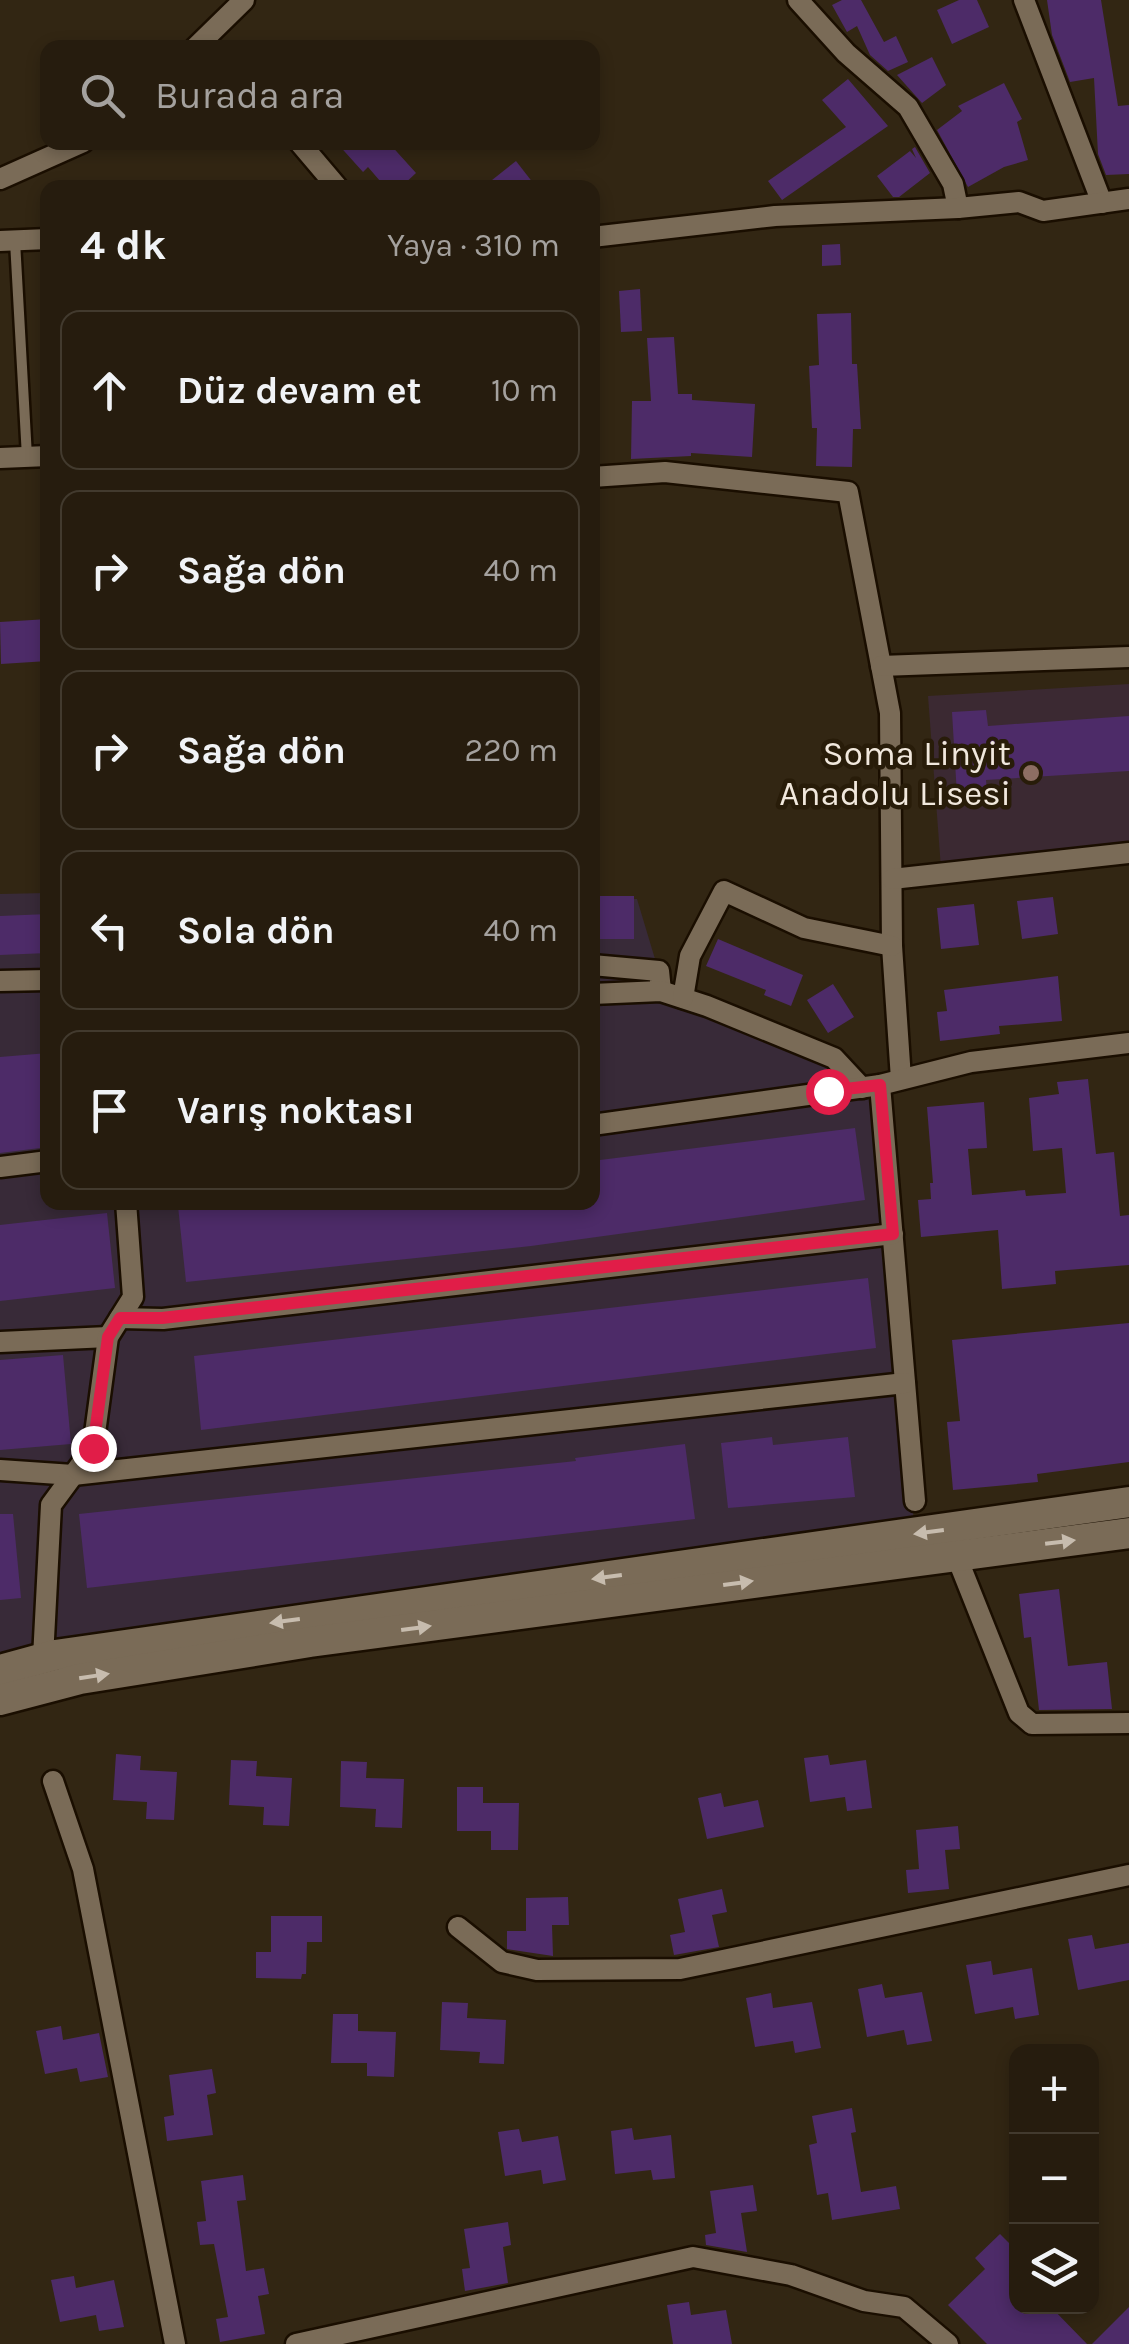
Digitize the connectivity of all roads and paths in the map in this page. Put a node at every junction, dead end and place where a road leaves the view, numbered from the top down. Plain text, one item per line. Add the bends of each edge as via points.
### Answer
1 (244, 0) edge
2 (798, 0) edge
3 (1024, 0) edge
4 (210, 40) edge
5 (65, 150) edge
6 (306, 150) edge
7 (0, 179) edge
8 (331, 180) edge
9 (1129, 199) edge
10 (1102, 203) junction
11 (958, 208) junction
12 (600, 236) edge
13 (40, 239) edge
14 (8, 241) edge
15 (37, 457) edge
16 (0, 458) edge
17 (600, 476) edge
18 (1129, 657) edge
19 (881, 666) junction
20 (1129, 853) edge
21 (892, 879) junction
22 (892, 946) junction
23 (600, 965) edge
24 (40, 980) edge
25 (0, 981) edge
26 (661, 991) junction
27 (600, 994) edge
28 (683, 998) junction
29 (1129, 1043) edge
30 (902, 1080) junction
31 (871, 1086) junction
32 (600, 1124) edge
33 (40, 1162) edge
34 (0, 1167) edge
35 (127, 1210) edge
36 (893, 1234) junction
37 (120, 1318) junction
38 (108, 1337) junction
39 (0, 1342) edge
40 (905, 1383) junction
41 (0, 1470) edge
42 (73, 1475) junction
43 (915, 1501) dead end
44 (1129, 1502) edge
45 (1129, 1533) edge
46 (956, 1554) junction
47 (43, 1658) junction
48 (0, 1670) edge
49 (0, 1700) edge
50 (1129, 1723) edge
51 (53, 1781) dead end
52 (1129, 1875) edge
53 (458, 1927) dead end
54 (175, 2344) edge
55 (296, 2344) edge
56 (948, 2344) edge

1 - 4 street
2 - 11 street via 908,108 953,184
3 - 10 street
5 - 7 street
6 - 8 street
9 - 10 street
10 - 11 street via 1043,211 1019,202
11 - 12 street via 776,216
13 - 14 street
14 - 15 lane
15 - 16 street
17 - 19 street via 665,472 848,492
18 - 19 street
19 - 21 street via 890,713
20 - 21 street
21 - 22 street
22 - 28 street via 804,928 724,891 690,956
22 - 30 street
23 - 26 street via 659,971
24 - 25 street
26 - 27 street
26 - 28 street
28 - 31 street via 788,1036
29 - 30 street via 971,1062
30 - 31 street
31 - 32 street
31 - 36 street
33 - 34 street
35 - 37 street via 133,1297
36 - 37 street
36 - 40 street
37 - 38 street
38 - 39 street
38 - 42 street via 93,1448
40 - 42 street
40 - 43 street
41 - 42 street
42 - 47 street via 51,1505
44 -> 47 main road
46 -> 45 main road
49 -> 46 main road via 80,1678 310,1642
46 - 50 street via 1018,1714 1032,1724
47 - 48 main road
51 - 54 street via 83,1868
52 - 53 street via 680,1969 537,1970 502,1962
55 - 56 street via 694,2256 904,2307

